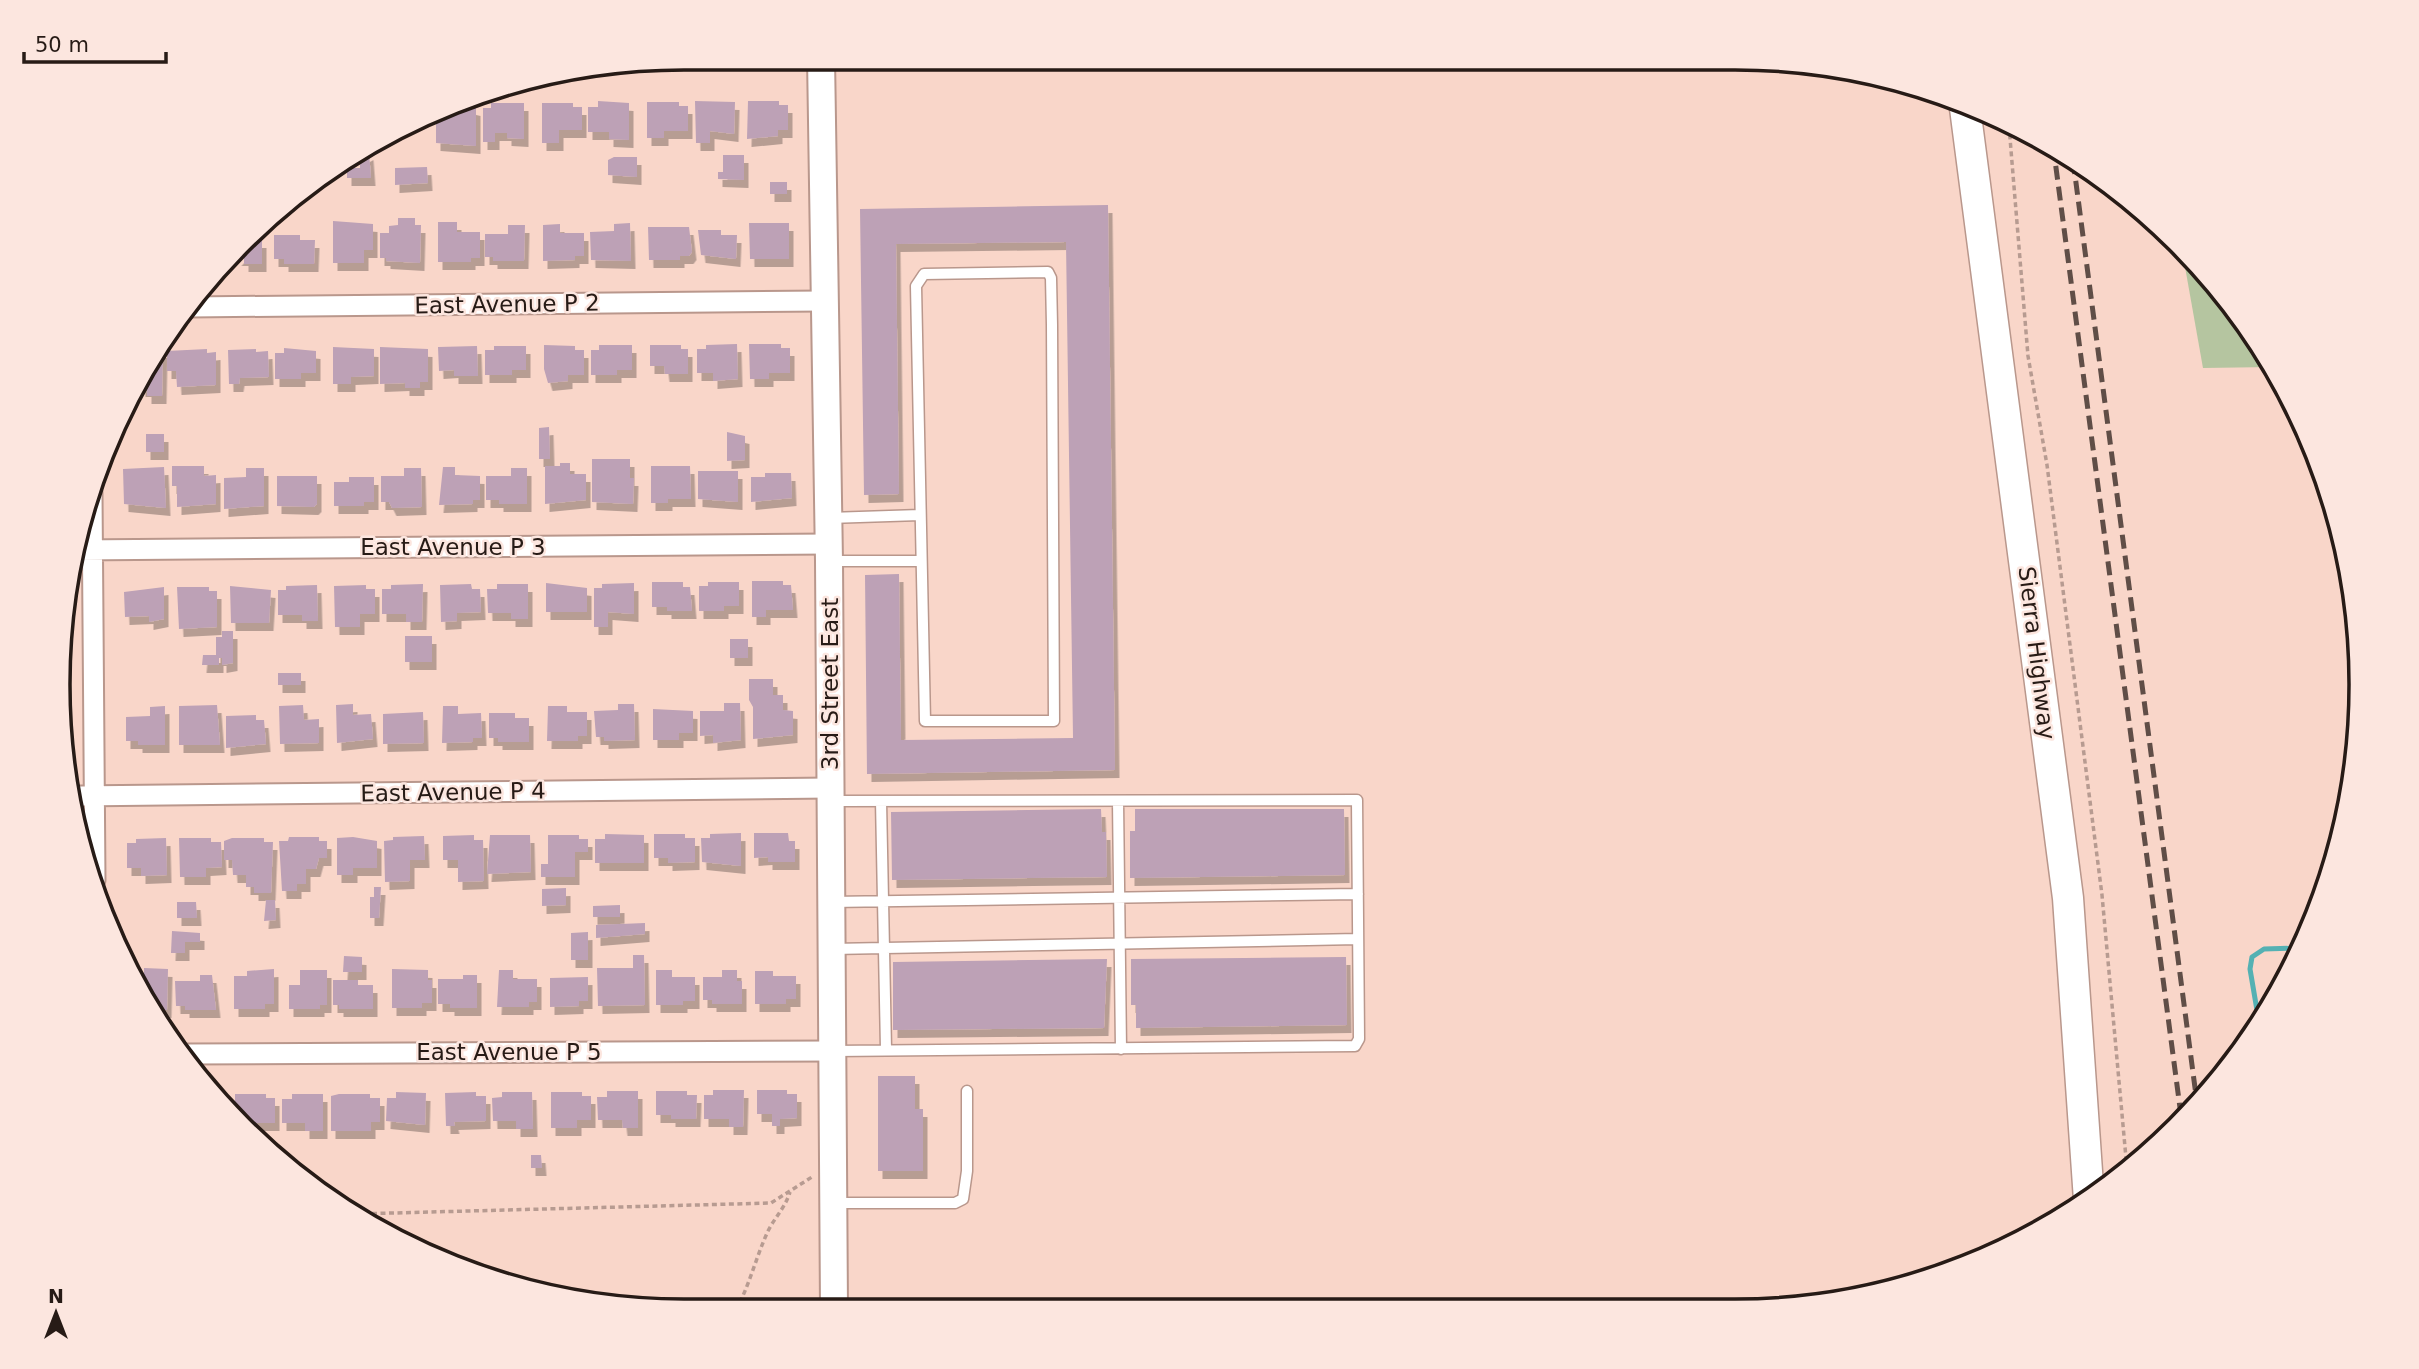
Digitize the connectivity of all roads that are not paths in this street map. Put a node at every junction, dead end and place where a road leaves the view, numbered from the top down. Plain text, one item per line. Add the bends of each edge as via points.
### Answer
1 (821, 70) edge
2 (1966, 116) edge
3 (823, 301) junction
4 (199, 307) edge
5 (920, 515) junction
6 (829, 541) junction
7 (85, 550) edge
8 (85, 552) edge
9 (921, 561) junction
10 (830, 795) junction
11 (85, 796) edge
12 (881, 801) junction
13 (1118, 801) junction
14 (90, 841) edge
15 (1357, 894) junction
16 (1118, 899) junction
17 (831, 902) junction
18 (884, 902) junction
19 (1358, 939) junction
20 (1118, 943) junction
21 (884, 948) junction
22 (831, 949) junction
23 (886, 1049) junction
24 (1121, 1049) junction
25 (832, 1051) junction
26 (193, 1054) edge
27 (967, 1091) dead end
28 (2089, 1186) edge
29 (833, 1203) junction
30 (834, 1299) edge

1 - 3 street, 3rd Street East
2 - 28 main road, Sierra Highway via 2068,898
3 - 4 street, East Avenue P 2
3 - 6 street, 3rd Street East
5 - 6 lane
5 - 9 lane
5 - 9 lane via 919,278 924,274 1048,272 1054,721 925,721
6 - 7 street, East Avenue P 3
6 - 9 lane
6 - 10 street, 3rd Street East
8 - 11 street
10 - 11 street, East Avenue P 4
10 - 12 lane
10 - 17 street, 3rd Street East
11 - 14 street
12 - 13 lane
12 - 18 lane
13 - 15 lane via 1357,800
13 - 16 lane
15 - 16 lane
15 - 19 lane
16 - 18 lane
16 - 20 lane
17 - 18 lane
17 - 22 street, 3rd Street East
18 - 21 lane
19 - 20 lane
19 - 24 lane via 1359,1039 1355,1046
20 - 21 lane
20 - 24 lane
21 - 22 lane
21 - 23 lane
22 - 25 street, 3rd Street East
23 - 24 lane
23 - 25 lane
25 - 26 street, East Avenue P 5
25 - 29 street, 3rd Street East
27 - 29 lane via 963,1199 955,1203
29 - 30 street, 3rd Street East

